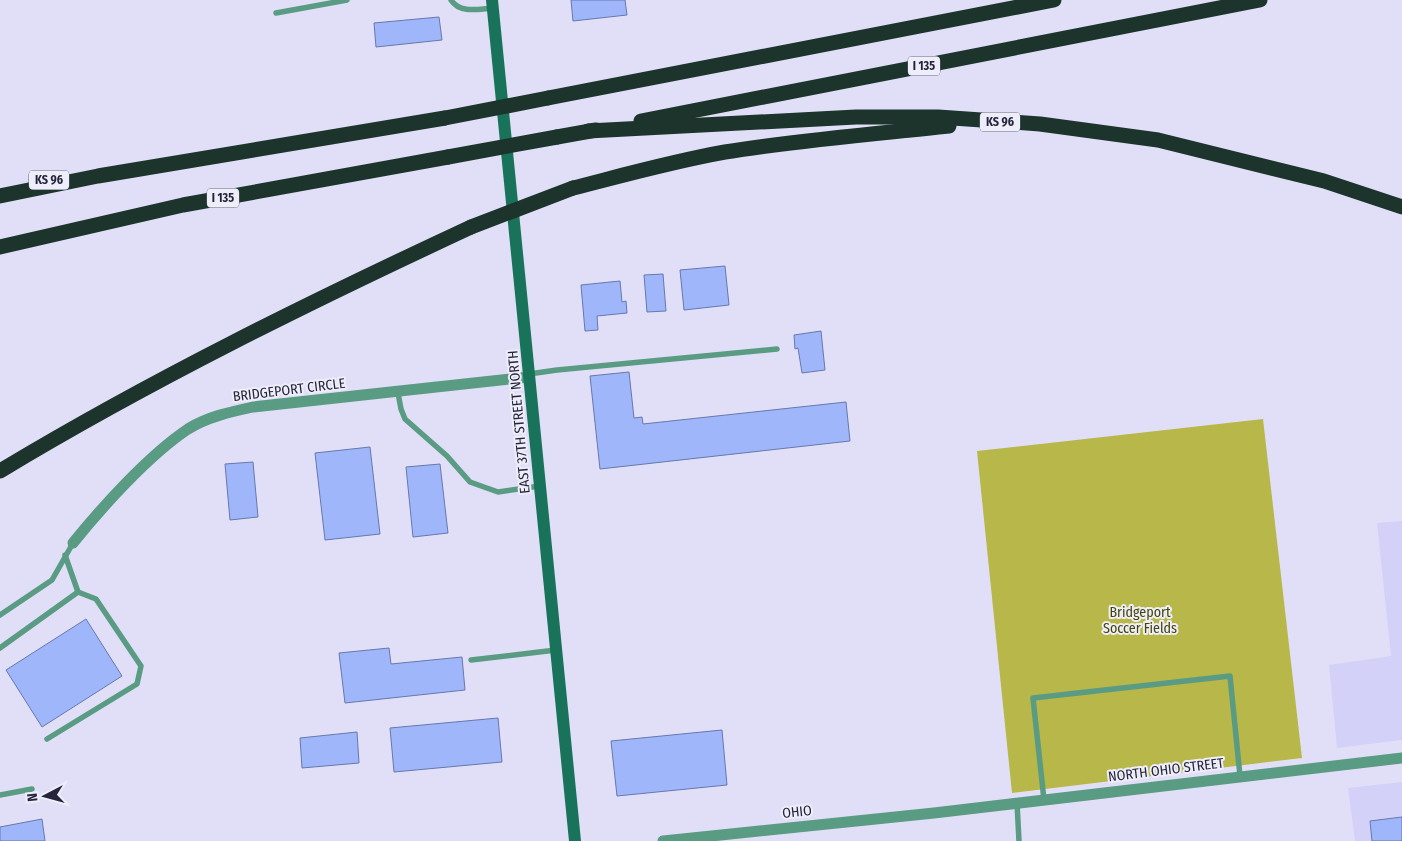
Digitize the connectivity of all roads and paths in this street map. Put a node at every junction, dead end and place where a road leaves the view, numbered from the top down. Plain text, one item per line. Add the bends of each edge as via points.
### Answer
1 (347, 0) edge
2 (451, 0) edge
3 (1054, 0) edge
4 (1260, 0) edge
5 (493, 4) edge
6 (276, 12) dead end
7 (987, 121) junction
8 (588, 131) junction
9 (98, 176) junction
10 (0, 185) edge
11 (0, 196) edge
12 (1402, 208) edge
13 (0, 247) edge
14 (777, 349) dead end
15 (529, 376) junction
16 (398, 392) junction
17 (0, 471) edge
18 (540, 486) junction
19 (72, 544) joint
20 (65, 555) junction
21 (78, 592) junction
22 (0, 615) edge
23 (0, 648) edge
24 (556, 650) junction
25 (471, 660) dead end
26 (47, 739) dead end
27 (1402, 758) edge
28 (1240, 776) junction
29 (32, 789) dead end
30 (0, 795) edge
31 (1044, 800) junction
32 (1017, 803) junction
33 (934, 813) joint
34 (688, 840) edge
35 (576, 841) edge
36 (663, 841) edge
37 (1019, 841) edge

1 - 6 lane
2 - 5 lane via 466,10
3 - 9 highway, bridge via 445,118
4 - 8 highway, I 135
5 - 15 main road, EAST 37TH STREET NORTH
7 - 8 highway, KS 96 via 856,117
7 - 12 highway, KS 96 via 1040,124 1158,140 1324,182
7 - 17 highway, bridge via 726,152 655,166 573,188 472,226 384,267 58,436
8 - 13 highway, I 135, bridge via 183,205
9 - 10 highway, KS 96
9 - 11 highway
14 - 15 lane via 566,369
15 - 16 street, BRIDGEPORT CIRCLE
15 - 18 main road, EAST 37TH STREET NORTH
16 - 18 lane via 405,419 448,456 470,482 498,492
16 - 19 street, BRIDGEPORT CIRCLE via 253,407 221,414 197,425 165,446 93,518
18 - 24 main road, EAST 37TH STREET NORTH
19 - 20 lane
20 - 21 lane
20 - 22 lane via 52,580
21 - 23 lane
21 - 26 lane via 96,599 141,666 137,684
24 - 25 lane
24 - 35 main road, EAST 37TH STREET NORTH
27 - 28 street, NORTH OHIO STREET
28 - 31 street, NORTH OHIO STREET
28 - 31 lane via 1230,676 1033,698
29 - 30 lane
31 - 32 street, NORTH OHIO STREET
32 - 33 street, NORTH OHIO STREET
32 - 37 lane
33 - 34 street, OHIO
34 - 36 street, OHIO

